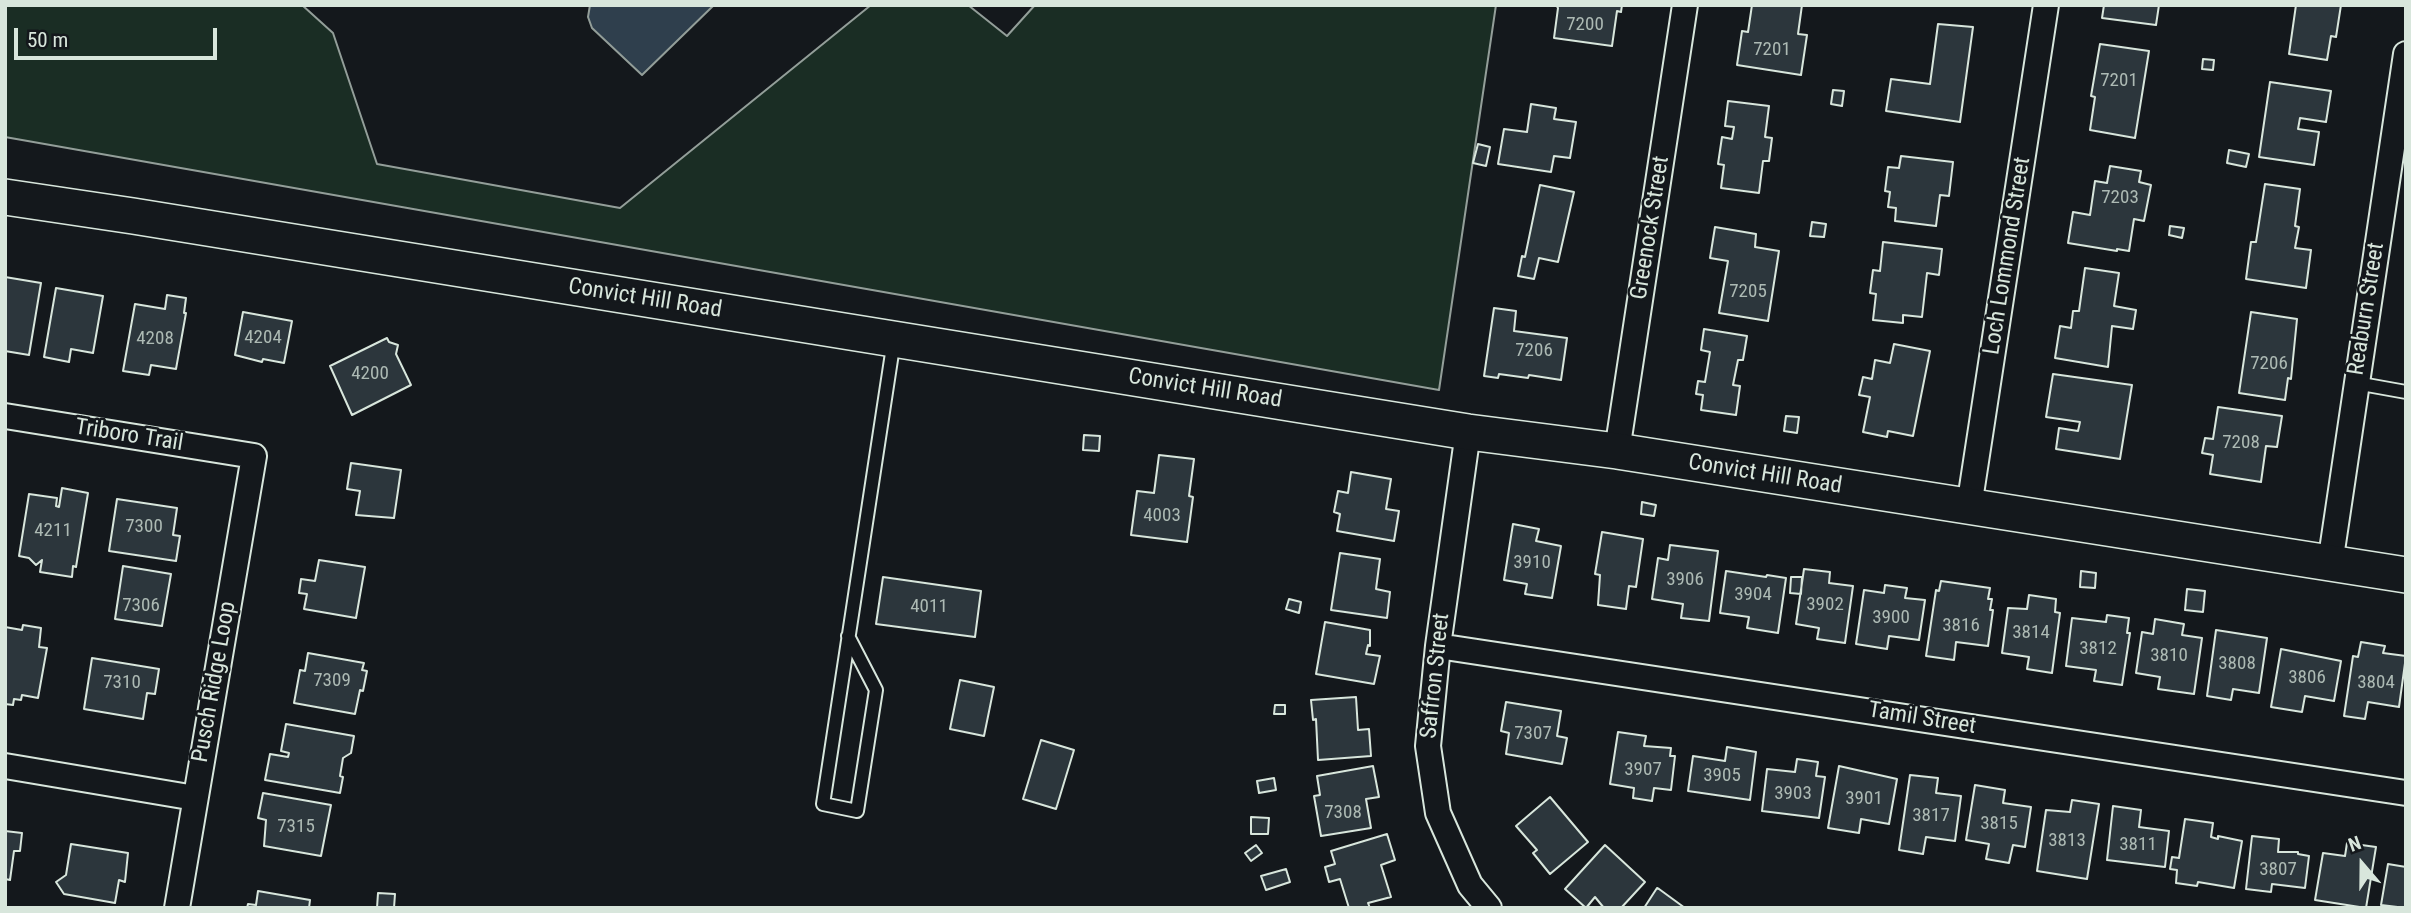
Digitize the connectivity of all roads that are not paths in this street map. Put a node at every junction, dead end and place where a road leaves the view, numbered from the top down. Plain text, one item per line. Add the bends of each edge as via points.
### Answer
1 (1685, 5) edge
2 (2046, 5) edge
3 (2406, 54) edge
4 (5, 197) edge
5 (894, 340) junction
6 (2356, 383) junction
7 (2406, 392) edge
8 (5, 416) edge
9 (1468, 432) junction
10 (1617, 452) junction
11 (254, 456) joint
12 (1969, 508) junction
13 (2330, 564) junction
14 (2406, 575) edge
15 (848, 636) junction
16 (1438, 646) junction
17 (5, 766) edge
18 (2406, 793) edge
19 (195, 798) junction
20 (177, 908) edge
21 (1489, 908) edge

1 - 10 street, Greenock Street
2 - 12 street, Loch Lommond Street
3 - 6 street, Reaburn Street
4 - 5 street, Convict Hill Road
5 - 9 street, Convict Hill Road
5 - 15 lane
6 - 7 lane
6 - 13 street, Reaburn Street
8 - 11 street, Triboro Trail
9 - 10 street, Convict Hill Road
9 - 16 street, Saffron Street
10 - 12 street, Convict Hill Road
11 - 19 street, Pusch Ridge Loop
12 - 13 street, Convict Hill Road
13 - 14 street, Convict Hill Road
15 - 15 lane via 823,804 858,811 876,690
16 - 18 street, Tamil Street
16 - 21 street, Saffron Street via 1428,746 1438,813 1470,886
17 - 19 street
19 - 20 street, Pusch Ridge Loop

